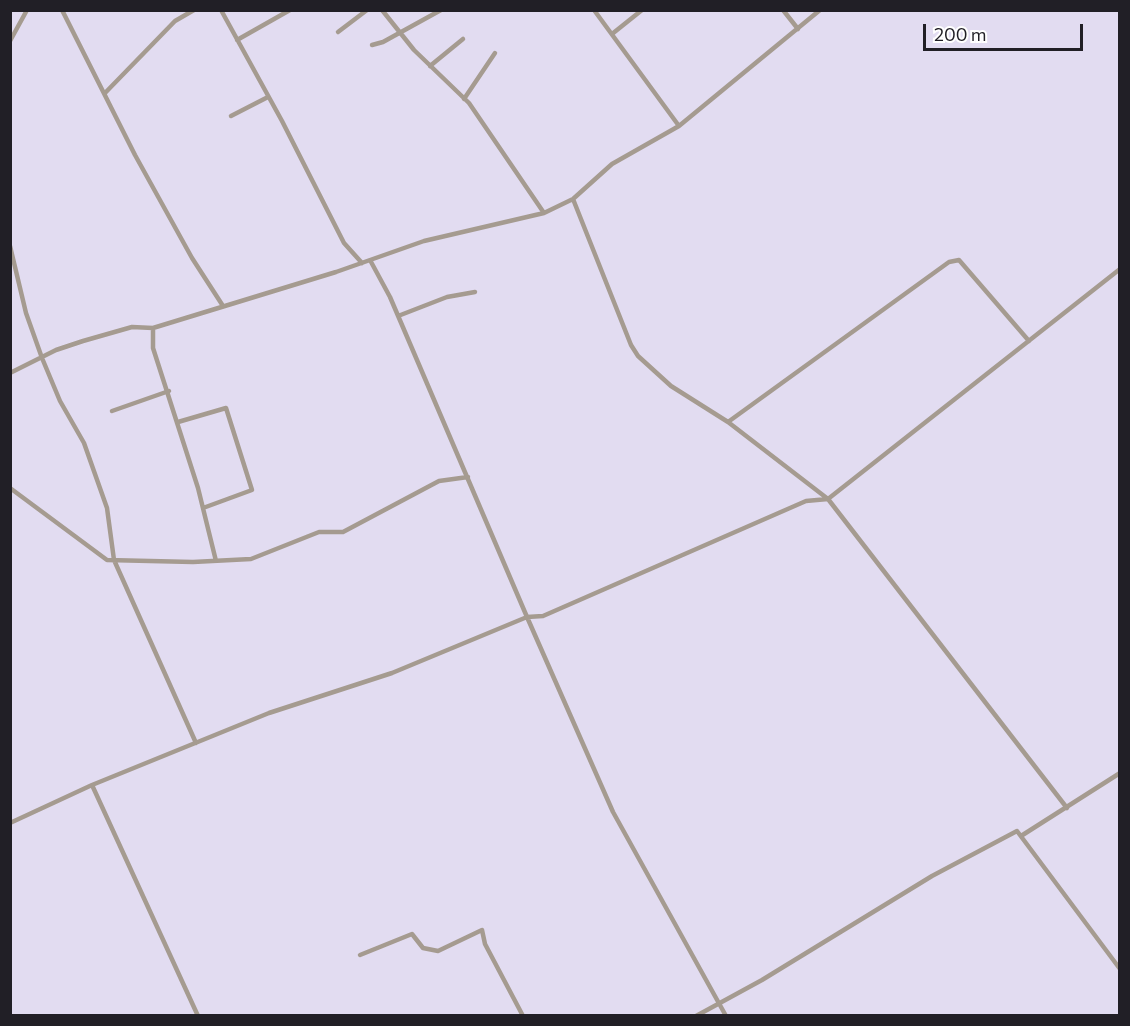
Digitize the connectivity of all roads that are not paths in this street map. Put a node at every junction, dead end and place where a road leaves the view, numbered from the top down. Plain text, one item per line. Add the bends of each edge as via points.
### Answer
1 (27, 10) edge
2 (62, 10) edge
3 (194, 10) edge
4 (221, 10) edge
5 (290, 10) edge
6 (367, 10) edge
7 (382, 10) edge
8 (441, 10) edge
9 (594, 10) edge
10 (642, 10) edge
11 (783, 10) edge
12 (820, 10) edge
13 (798, 29) junction
14 (338, 32) dead end
15 (400, 33) junction
16 (612, 34) junction
17 (463, 39) dead end
18 (237, 40) junction
19 (10, 41) edge
20 (372, 45) dead end
21 (495, 53) dead end
22 (430, 66) junction
23 (105, 93) junction
24 (268, 97) junction
25 (464, 99) junction
26 (231, 116) dead end
27 (679, 126) junction
28 (573, 199) junction
29 (544, 213) junction
30 (10, 246) edge
31 (370, 260) junction
32 (362, 263) junction
33 (1119, 269) edge
34 (475, 292) dead end
35 (223, 306) junction
36 (398, 316) junction
37 (153, 328) junction
38 (1029, 340) junction
39 (42, 358) junction
40 (11, 373) edge
41 (169, 391) junction
42 (112, 411) dead end
43 (178, 422) junction
44 (728, 422) junction
45 (468, 477) junction
46 (10, 488) edge
47 (828, 499) junction
48 (203, 508) junction
49 (114, 560) junction
50 (216, 561) junction
51 (527, 617) junction
52 (196, 742) junction
53 (1119, 773) edge
54 (92, 785) junction
55 (1067, 808) junction
56 (10, 823) edge
57 (1021, 836) junction
58 (360, 956) dead end
59 (1119, 969) edge
60 (719, 1004) junction
61 (198, 1016) edge
62 (524, 1016) edge
63 (696, 1016) edge
64 (726, 1016) edge

1 - 19 street
2 - 23 street
3 - 23 street via 175,21
4 - 18 street
5 - 18 street
6 - 14 street
7 - 15 street
8 - 15 street
9 - 16 street
10 - 16 street
11 - 13 street
12 - 13 street
13 - 27 street
15 - 20 street
15 - 22 street
16 - 27 street
17 - 22 street
18 - 24 street
21 - 25 street
22 - 25 street
23 - 35 street via 192,258
24 - 26 street
24 - 32 street via 344,243
25 - 29 street
27 - 28 street via 612,164
28 - 29 street
28 - 44 street via 638,356 671,386
29 - 31 street via 424,241
30 - 39 street via 26,313
31 - 32 street
31 - 36 street
32 - 35 street
33 - 38 street
34 - 36 street via 447,297
35 - 37 street
36 - 45 street
37 - 39 street via 132,327 56,350
37 - 41 street via 153,348
38 - 44 street via 959,260 949,262
38 - 47 street
39 - 40 street
39 - 49 street via 90,459 111,522
41 - 42 street
41 - 43 street
43 - 48 street
43 - 48 street via 226,408 252,490
44 - 47 street
45 - 50 street via 439,481 343,532 319,532 251,559
45 - 51 street
46 - 49 street via 87,547 107,560
47 - 51 street via 806,501 543,616
47 - 55 street
48 - 50 street
49 - 50 street
49 - 52 street
51 - 52 street via 393,673 269,713
51 - 60 street via 613,812
52 - 54 street
53 - 55 street
54 - 56 street
54 - 61 street
55 - 57 street
57 - 59 street
57 - 60 street via 1017,831 932,876
58 - 62 street via 412,934 423,948 438,951 482,930 485,944
60 - 63 street
60 - 64 street

